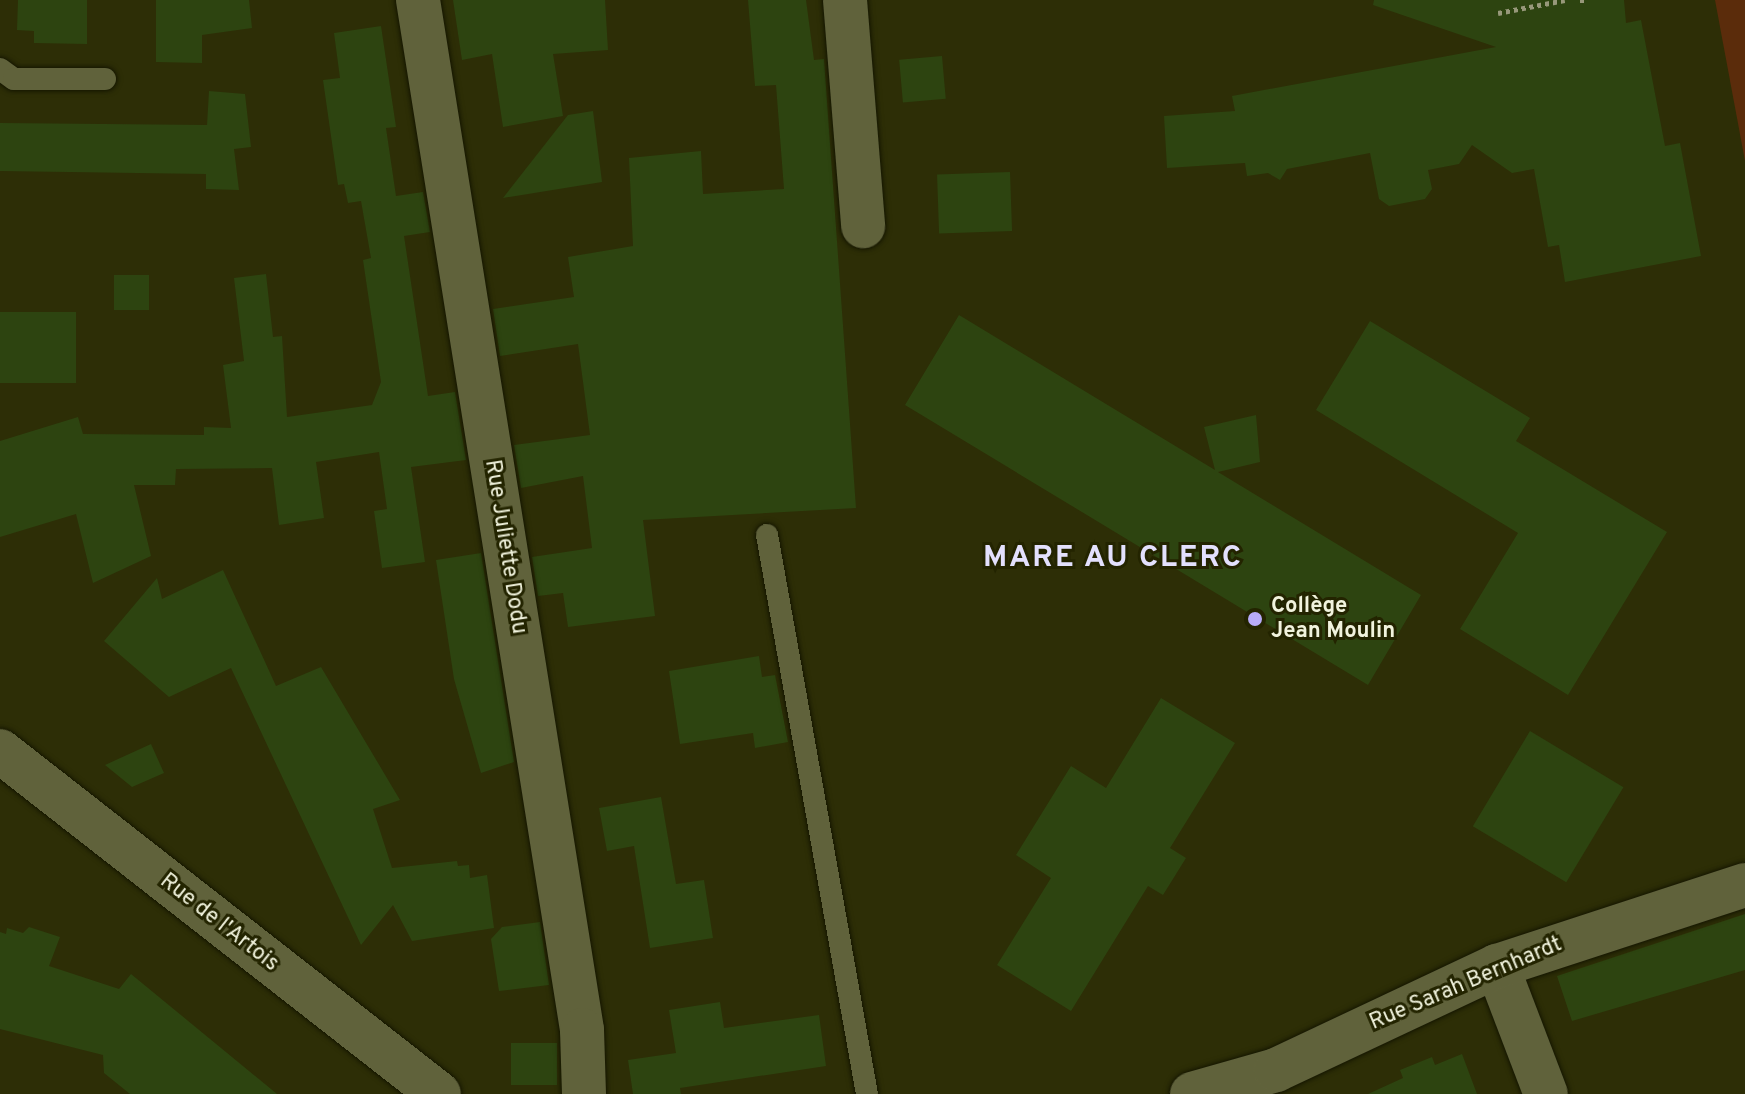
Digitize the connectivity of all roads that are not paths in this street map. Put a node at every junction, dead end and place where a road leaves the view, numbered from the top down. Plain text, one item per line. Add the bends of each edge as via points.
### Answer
1 (418, 0) edge
2 (845, 0) edge
3 (0, 69) edge
4 (105, 79) dead end
5 (863, 226) dead end
6 (767, 535) dead end
7 (0, 751) edge
8 (1745, 885) edge
9 (1497, 966) junction
10 (439, 1094) edge
11 (584, 1094) edge
12 (867, 1094) edge
13 (1192, 1094) edge
14 (1546, 1094) edge

1 - 11 street, Rue Juliette Dodu via 582,1030
2 - 5 street
3 - 4 lane via 14,79
6 - 12 lane
7 - 10 street, Rue de l'Artois
8 - 9 street, Rue Sarah Bernhardt
9 - 13 street, Rue Sarah Bernhardt via 1276,1070
9 - 14 street

